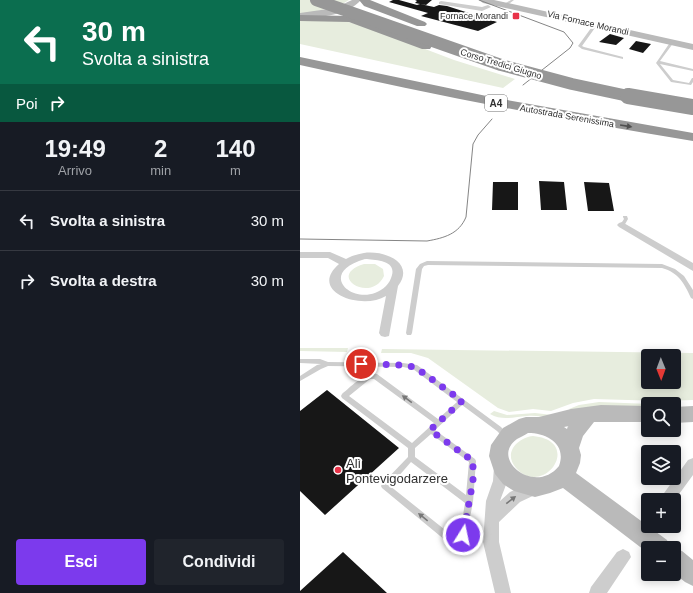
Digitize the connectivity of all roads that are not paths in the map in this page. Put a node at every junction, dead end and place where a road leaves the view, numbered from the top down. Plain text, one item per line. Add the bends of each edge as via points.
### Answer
1 (316, 0) edge
2 (336, 0) edge
3 (357, 0) edge
4 (364, 0) edge
5 (509, 2) edge
6 (442, 3) dead end
7 (485, 4) edge
8 (300, 17) edge
9 (595, 25) junction
10 (436, 29) dead end
11 (672, 42) junction
12 (693, 47) edge
13 (300, 52) edge
14 (622, 58) dead end
15 (300, 61) edge
16 (535, 62) dead end
17 (658, 62) junction
18 (693, 70) edge
19 (693, 78) edge
20 (648, 93) junction
21 (689, 104) edge
22 (693, 126) edge
23 (693, 137) edge
24 (624, 221) dead end
25 (300, 255) edge
26 (346, 263) junction
27 (693, 268) edge
28 (393, 287) junction
29 (693, 297) edge
30 (364, 298) junction
31 (388, 313) junction
32 (385, 333) dead end
33 (409, 333) dead end
34 (300, 361) edge
35 (329, 364) junction
36 (300, 378) edge
37 (462, 401) junction
38 (641, 414) edge
39 (693, 414) edge
40 (681, 415) edge
41 (587, 416) junction
42 (438, 422) junction
43 (538, 425) junction
44 (430, 430) junction
45 (506, 436) junction
46 (412, 447) junction
47 (569, 447) junction
48 (411, 458) junction
49 (693, 464) edge
50 (501, 466) junction
51 (564, 476) junction
52 (536, 487) junction
53 (671, 493) edge
54 (469, 502) junction
55 (492, 519) junction
56 (650, 541) edge
57 (623, 557) dead end
58 (681, 565) edge
59 (693, 574) edge
60 (503, 593) edge
61 (597, 593) edge

1 - 21 highway, Corso Tredici Giugno, bridge via 502,66 580,86
2 - 20 highway, Corso Tredici Giugno via 514,62
3 - 8 street via 338,10
4 - 10 highway via 368,4
5 - 7 street, Via Fornace Morandi
5 - 9 street, Via Fornace Morandi
6 - 7 street via 482,9
8 - 21 highway, bridge via 350,19 481,66 584,92 638,101
9 - 11 street, Via Fornace Morandi
9 - 14 lane via 580,46
11 - 12 street, Via Fornace Morandi
11 - 17 lane
13 - 22 highway, Autostrada Serenissima / A4 via 491,92
15 -> 23 highway, Autostrada Serenissima / A4 via 462,96
16 - 20 highway
17 - 18 lane
17 - 19 lane via 672,81 690,84
20 - 21 highway, Corso Tredici Giugno
24 - 27 street
25 - 26 street via 330,255
26 - 28 street via 355,258 369,256 384,257 392,261 399,273
26 - 30 street via 335,275 338,289 349,296
28 - 30 street
28 - 31 street
29 - 33 lane via 683,278 672,269 662,266 427,263 419,269
30 - 31 street via 384,307
31 - 32 street
34 - 35 lane via 320,361
35 - 36 lane
35 - 37 lane via 415,367
37 - 42 lane
37 - 45 lane
38 - 41 street via 609,412
39 - 40 street
41 - 43 street
41 - 47 street via 575,432
42 - 44 lane
42 -> 46 lane via 376,376 368,377 344,396
43 - 45 street via 515,429
43 - 47 street via 557,432
44 - 46 lane
44 - 54 lane via 473,461
45 - 50 street via 499,450
46 - 48 lane
47 - 51 street via 570,462
48 - 54 lane
54 -> 48 lane via 463,535 454,542 385,486
49 - 53 street
50 - 52 street via 515,481 525,486
50 - 55 street via 500,481 493,500
51 - 52 street via 546,486
51 - 56 street
55 -> 52 street via 515,497
55 - 60 street via 491,542
57 - 61 street
58 - 59 street

